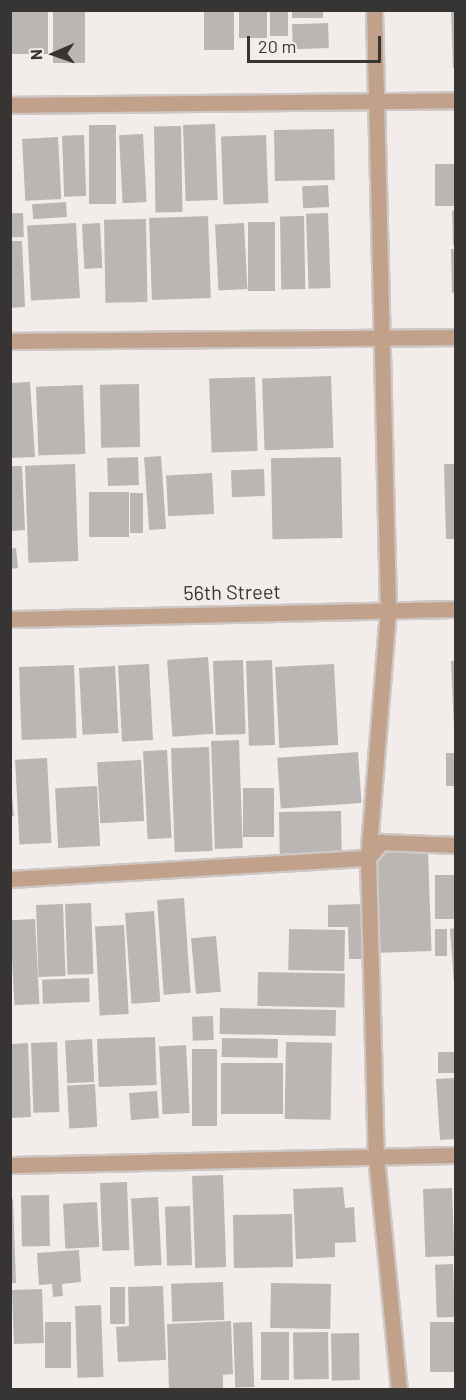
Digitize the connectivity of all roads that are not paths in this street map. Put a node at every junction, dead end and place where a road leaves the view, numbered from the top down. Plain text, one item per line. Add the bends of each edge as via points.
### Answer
1 (374, 10) edge
2 (456, 100) edge
3 (375, 101) junction
4 (10, 105) edge
5 (379, 337) junction
6 (456, 337) edge
7 (10, 340) edge
8 (456, 609) edge
9 (388, 610) junction
10 (10, 619) edge
11 (456, 845) edge
12 (368, 858) junction
13 (10, 879) edge
14 (456, 1155) edge
15 (376, 1156) junction
16 (10, 1165) edge
17 (399, 1389) edge

1 - 3 street
2 - 3 street
3 - 4 street
3 - 5 street
5 - 6 street
5 - 7 street
5 - 9 street
8 - 9 street, 56th Street
9 - 10 street, 56th Street
9 - 12 street
11 - 12 street via 381,842
12 - 13 street
12 - 15 street
14 - 15 street
15 - 16 street
15 - 17 street

